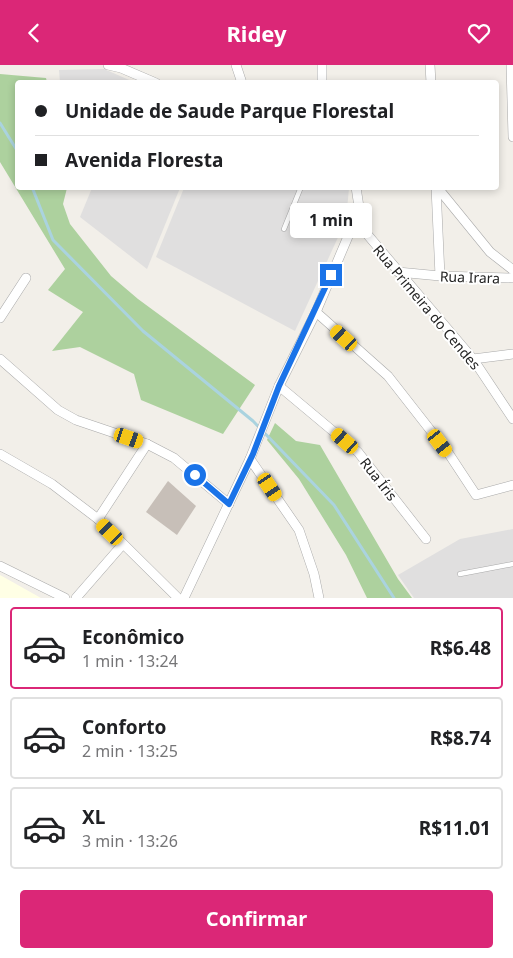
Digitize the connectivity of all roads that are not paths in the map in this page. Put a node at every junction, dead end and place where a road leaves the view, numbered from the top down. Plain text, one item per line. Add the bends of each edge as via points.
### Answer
1 (108, 65) edge
2 (236, 65) edge
3 (322, 65) edge
4 (430, 65) edge
5 (511, 65) edge
6 (149, 80) edge
7 (241, 80) edge
8 (322, 80) edge
9 (431, 80) edge
10 (513, 137) edge
11 (300, 190) edge
12 (358, 190) edge
13 (436, 190) edge
14 (438, 190) edge
15 (355, 221) junction
16 (284, 229) dead end
17 (513, 270) edge
18 (398, 272) junction
19 (440, 276) junction
20 (26, 278) dead end
21 (513, 278) edge
22 (316, 312) junction
23 (0, 317) edge
24 (513, 354) edge
25 (0, 359) edge
26 (473, 359) junction
27 (279, 386) junction
28 (513, 419) edge
29 (147, 444) junction
30 (0, 454) edge
31 (252, 456) junction
32 (513, 485) edge
33 (229, 504) junction
34 (98, 519) junction
35 (426, 539) dead end
36 (123, 544) junction
37 (513, 564) edge
38 (0, 566) edge
39 (460, 574) dead end
40 (65, 598) edge
41 (76, 598) edge
42 (178, 598) edge
43 (184, 598) edge
44 (319, 598) edge

1 - 6 street
2 - 7 street
3 - 8 street
4 - 9 street
5 - 10 street
11 - 16 lane
12 - 15 street via 359,207
13 - 19 street
14 - 17 street via 490,252
15 - 18 street, Rua Primeira do Cendes
15 - 22 street
18 - 19 street, Rua Irara
18 - 26 street, Rua Primeira do Cendes
19 - 21 street, Rua Irara
20 - 23 street
22 - 27 street
22 - 32 street via 388,377 449,454 476,495
24 - 26 street
25 - 29 street via 58,411
26 - 28 street, Rua Primeira do Cendes
27 - 31 street
27 - 35 street, Rua Íris via 358,452
29 - 33 street via 183,465
29 - 34 street
30 - 34 street via 52,484
31 - 33 street
31 - 44 street via 299,530
33 - 43 street
34 - 36 street
36 - 41 street
36 - 42 street
37 - 39 lane
38 - 40 street

